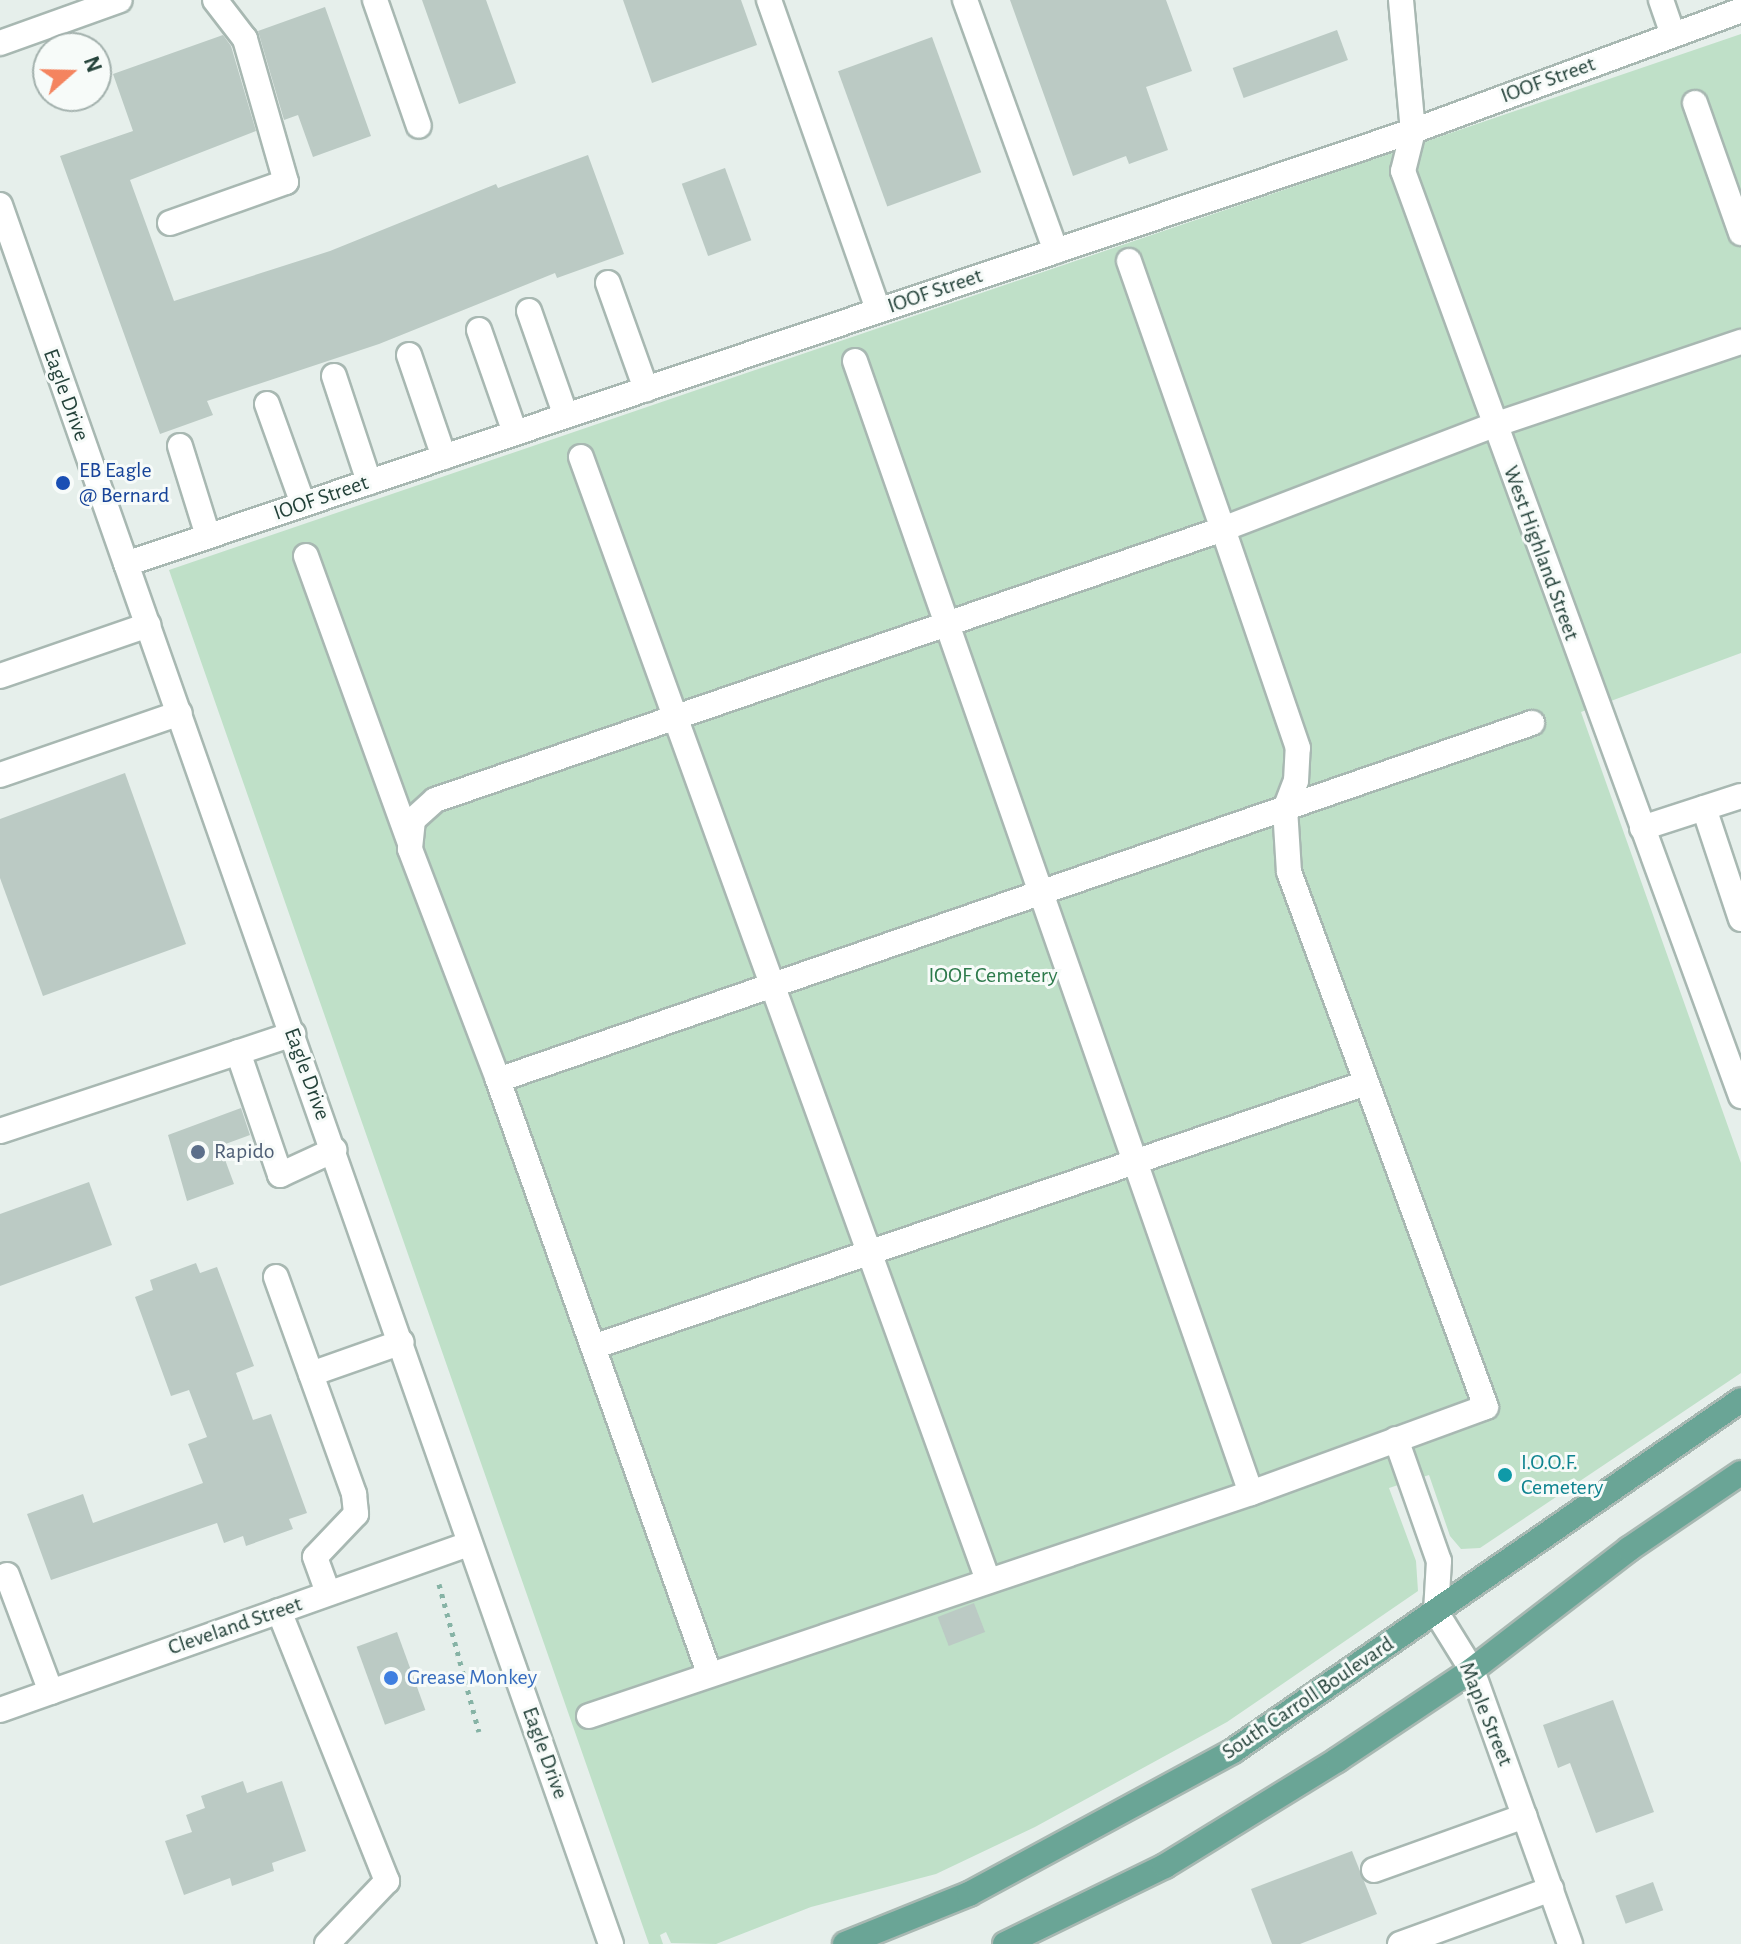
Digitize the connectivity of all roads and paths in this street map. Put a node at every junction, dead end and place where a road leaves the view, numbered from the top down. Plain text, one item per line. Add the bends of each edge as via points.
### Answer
1 (120, 0) edge
2 (215, 0) edge
3 (375, 0) edge
4 (769, 0) edge
5 (965, 0) edge
6 (1401, 0) edge
7 (1661, 0) edge
8 (1741, 10) edge
9 (1673, 35) junction
10 (0, 43) edge
11 (1695, 103) dead end
12 (419, 126) dead end
13 (1413, 131) junction
14 (0, 205) edge
15 (170, 223) dead end
16 (1741, 233) edge
17 (1056, 251) junction
18 (1129, 261) dead end
19 (608, 283) dead end
20 (878, 310) junction
21 (529, 311) dead end
22 (479, 330) dead end
23 (1741, 342) edge
24 (409, 355) dead end
25 (855, 361) dead end
26 (334, 376) dead end
27 (646, 389) junction
28 (267, 404) dead end
29 (566, 416) junction
30 (1494, 425) junction
31 (515, 433) junction
32 (180, 446) dead end
33 (444, 457) junction
34 (581, 457) dead end
35 (369, 482) junction
36 (303, 504) junction
37 (1223, 529) junction
38 (208, 536) junction
39 (306, 556) dead end
40 (126, 564) junction
41 (948, 623) junction
42 (148, 625) junction
43 (0, 676) edge
44 (180, 713) junction
45 (673, 715) junction
46 (1532, 723) dead end
47 (0, 775) edge
48 (1741, 796) edge
49 (1704, 808) junction
50 (1285, 809) junction
51 (1642, 828) junction
52 (409, 841) junction
53 (1042, 892) junction
54 (1741, 919) edge
55 (772, 985) junction
56 (293, 1034) junction
57 (238, 1052) junction
58 (498, 1080) junction
59 (1366, 1083) junction
60 (1741, 1096) edge
61 (0, 1131) edge
62 (334, 1150) junction
63 (1136, 1161) junction
64 (869, 1253) junction
65 (276, 1277) dead end
66 (402, 1342) junction
67 (593, 1347) junction
68 (311, 1374) junction
69 (1741, 1400) edge
70 (1396, 1439) junction
71 (1741, 1473) edge
72 (1251, 1493) junction
73 (470, 1544) junction
74 (7, 1575) dead end
75 (988, 1580) junction
76 (439, 1586) dead end
77 (328, 1593) junction
78 (279, 1611) junction
79 (1436, 1612) junction
80 (1472, 1670) junction
81 (709, 1673) junction
82 (51, 1692) junction
83 (0, 1710) edge
84 (589, 1716) dead end
85 (479, 1732) dead end
86 (1525, 1816) junction
87 (1374, 1870) dead end
88 (1551, 1889) junction
89 (327, 1944) edge
90 (611, 1944) edge
91 (845, 1944) edge
92 (1005, 1944) edge
93 (1400, 1944) edge
94 (1570, 1944) edge

1 - 10 street
2 - 15 street via 245,39 286,182
3 - 12 street
4 - 20 street
5 - 17 street
6 - 13 street, West Highland Street
7 - 9 street
8 - 9 street, IOOF Street
9 - 13 street, IOOF Street
11 - 16 street
13 - 17 street, IOOF Street
13 - 30 street, West Highland Street via 1403,171
14 - 40 street, Eagle Drive
17 - 20 street, IOOF Street
18 - 37 street
19 - 27 street
20 - 27 street, IOOF Street
21 - 29 street
22 - 31 street
23 - 30 street
24 - 33 street
25 - 41 street
26 - 35 street
27 - 29 street, IOOF Street
28 - 36 street
29 - 31 street, IOOF Street
30 - 37 street
30 - 51 street, West Highland Street
31 - 33 street, IOOF Street
32 - 38 street
33 - 35 street, IOOF Street
34 - 45 street
35 - 36 street, IOOF Street
36 - 38 street, IOOF Street
37 - 41 street
37 - 50 street via 1298,748 1296,781
38 - 40 street, IOOF Street
39 - 52 street
40 - 42 street, Eagle Drive
41 - 45 street
41 - 53 street
42 - 43 street
42 - 44 street, Eagle Drive
44 - 47 street
44 - 56 street, Eagle Drive
45 - 52 street via 435,800 417,814
45 - 55 street
46 - 50 street
48 - 49 street
49 - 51 street
49 - 54 street
50 - 53 street
50 - 59 street via 1289,872
51 - 60 street, West Highland Street
52 - 58 street
53 - 55 street
53 - 63 street
55 - 58 street
55 - 64 street
56 - 57 street
56 - 62 street, Eagle Drive
57 - 61 street
57 - 62 street via 280,1175
58 - 67 street
59 - 63 street
59 - 70 street via 1486,1407
62 - 66 street, Eagle Drive
63 - 64 street
63 - 72 street
64 - 67 street
64 - 75 street
65 - 68 street
66 - 68 street
66 - 73 street, Eagle Drive
67 - 81 street
68 - 77 street via 354,1494 356,1514 315,1557
69 - 79 main road, South Carroll Boulevard
70 - 72 street
70 - 79 street via 1439,1561
71 - 80 main road via 1629,1549
72 - 75 street
73 - 77 street, Cleveland Street
73 - 90 street, Eagle Drive
74 - 82 street
75 - 81 street
76 - 85 path
77 - 78 street, Cleveland Street
78 - 82 street, Cleveland Street
78 - 89 street via 387,1881
79 - 80 street, Maple Street
79 - 91 main road, South Carroll Boulevard via 1233,1751 969,1894
80 - 86 street, Maple Street
80 - 92 main road via 1165,1866
81 - 84 street
82 - 83 street, Cleveland Street
86 - 87 street
86 - 88 street, Maple Street
88 - 93 street
88 - 94 street, Maple Street

